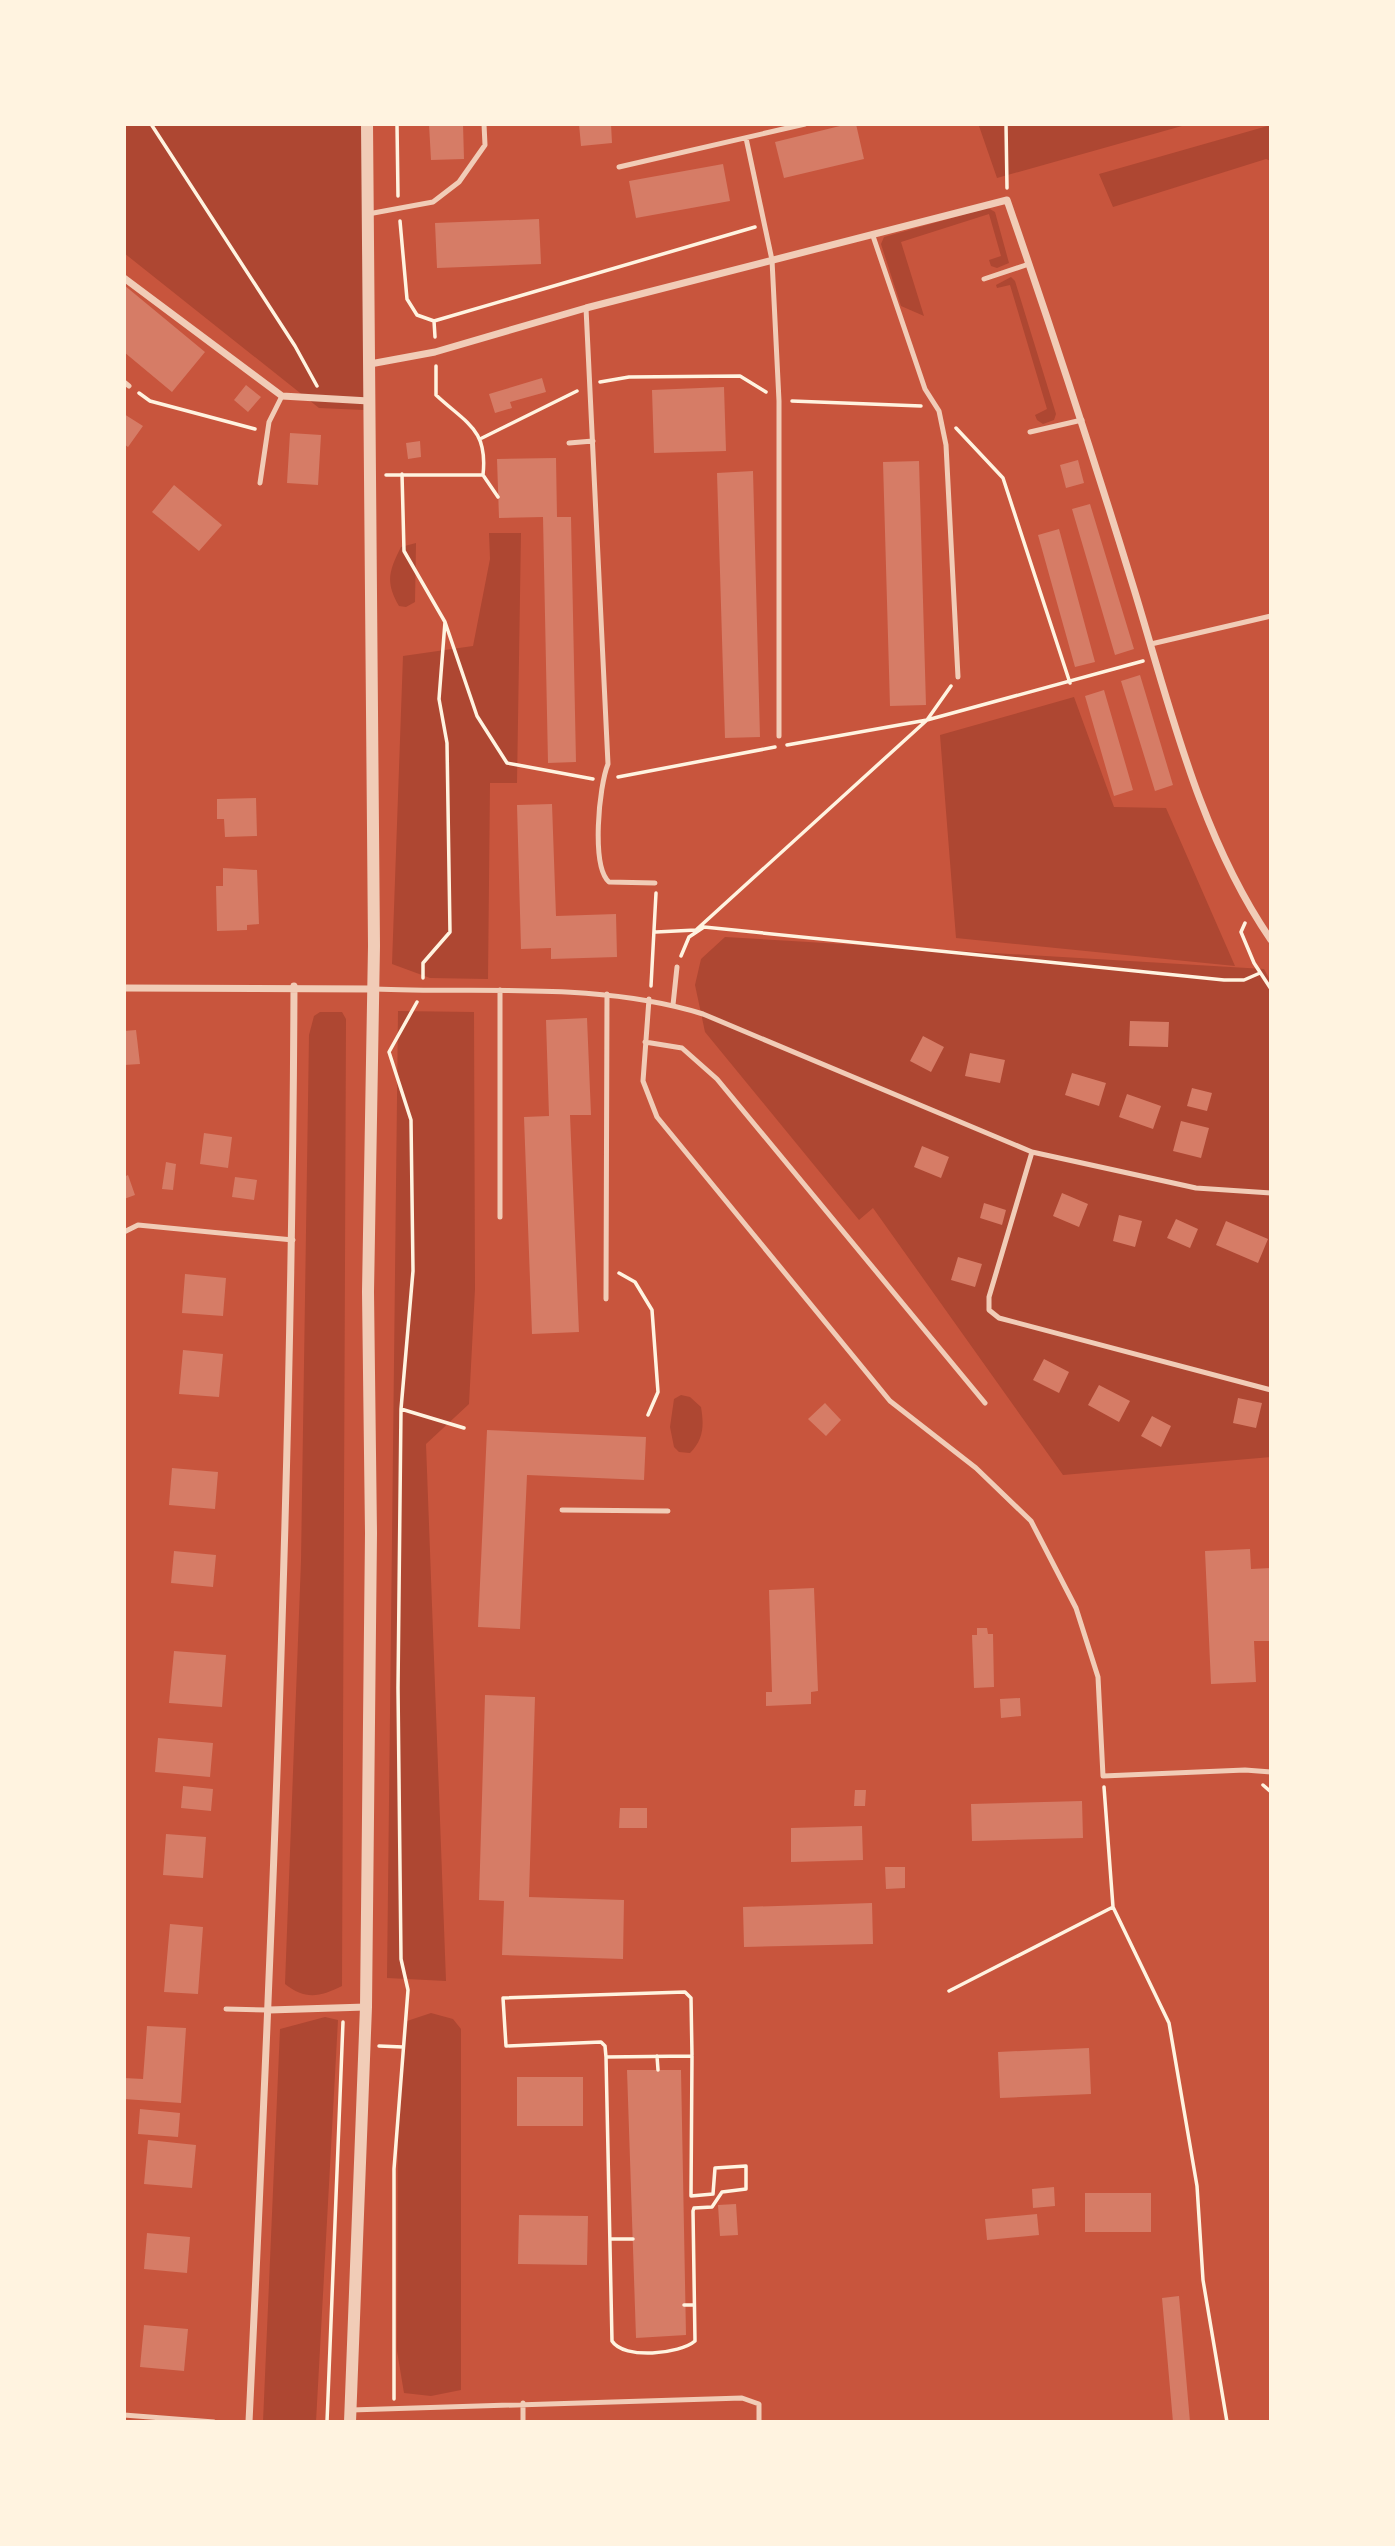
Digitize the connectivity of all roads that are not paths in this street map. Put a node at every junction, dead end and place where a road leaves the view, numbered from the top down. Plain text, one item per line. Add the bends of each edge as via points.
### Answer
1 (367, 124) edge
2 (484, 124) edge
3 (805, 124) edge
4 (746, 138) junction
5 (620, 167) dead end
6 (368, 214) junction
7 (873, 236) junction
8 (772, 260) junction
9 (1029, 264) junction
10 (124, 278) edge
11 (984, 279) dead end
12 (586, 308) junction
13 (369, 363) junction
14 (282, 396) junction
15 (369, 401) junction
16 (1082, 420) junction
17 (1030, 432) dead end
18 (593, 441) junction
19 (569, 443) dead end
20 (260, 483) dead end
21 (1271, 616) edge
22 (1151, 644) junction
23 (958, 677) road end
24 (779, 736) dead end
25 (655, 883) road end
26 (1271, 940) edge
27 (677, 967) road end
28 (294, 986) junction
29 (124, 988) edge
30 (373, 989) junction
31 (500, 990) junction
32 (607, 994) junction
33 (649, 999) junction
34 (673, 1004) junction
35 (645, 1042) junction
36 (1032, 1152) junction
37 (1271, 1193) edge
38 (500, 1217) dead end
39 (124, 1232) edge
40 (293, 1240) junction
41 (606, 1299) dead end
42 (1271, 1390) edge
43 (985, 1403) dead end
44 (562, 1510) dead end
45 (668, 1511) dead end
46 (1271, 1772) edge
47 (366, 2007) junction
48 (226, 2009) dead end
49 (269, 2010) junction
50 (523, 2403) junction
51 (124, 2415) edge
52 (350, 2416) edge
53 (214, 2422) edge
54 (249, 2422) edge
55 (523, 2422) edge
56 (759, 2422) edge

1 - 6 street
2 - 6 lane via 485,145 458,182 433,202
3 - 4 lane
4 - 5 lane
4 - 8 lane
6 - 13 street
7 - 8 street
7 - 9 street via 1007,200
7 - 23 lane via 925,389 939,411 946,446
8 - 12 street
8 - 24 lane via 779,401
9 - 11 lane
9 - 16 street
10 - 14 street
12 - 13 street via 435,352
12 - 18 lane
13 - 15 street
14 - 15 street
14 - 20 lane via 267,432
15 - 30 street
16 - 17 lane
16 - 22 street
18 - 19 lane
18 - 25 lane via 608,764 601,780 601,876 609,882
21 - 22 lane
22 - 26 street via 1226,861
27 - 34 lane
28 - 29 street
28 - 30 street
28 - 40 street
30 - 31 lane
30 - 47 street
31 - 32 lane
31 - 38 lane
32 - 33 lane
32 - 41 lane
33 - 34 lane
33 - 35 lane
34 - 36 lane
35 - 43 lane via 682,1048 717,1079
35 - 46 lane via 643,1082 657,1117 890,1401 976,1468 1031,1521 1076,1608 1098,1677 1104,1776
36 - 37 lane via 1196,1188
36 - 42 lane via 989,1310 999,1318
39 - 40 lane via 138,1225
40 - 49 street
44 - 45 lane
47 - 49 street
47 - 52 street
48 - 49 lane
49 - 54 street
50 - 52 lane
50 - 55 lane
50 - 56 lane via 742,2398 759,2404
51 - 53 lane

